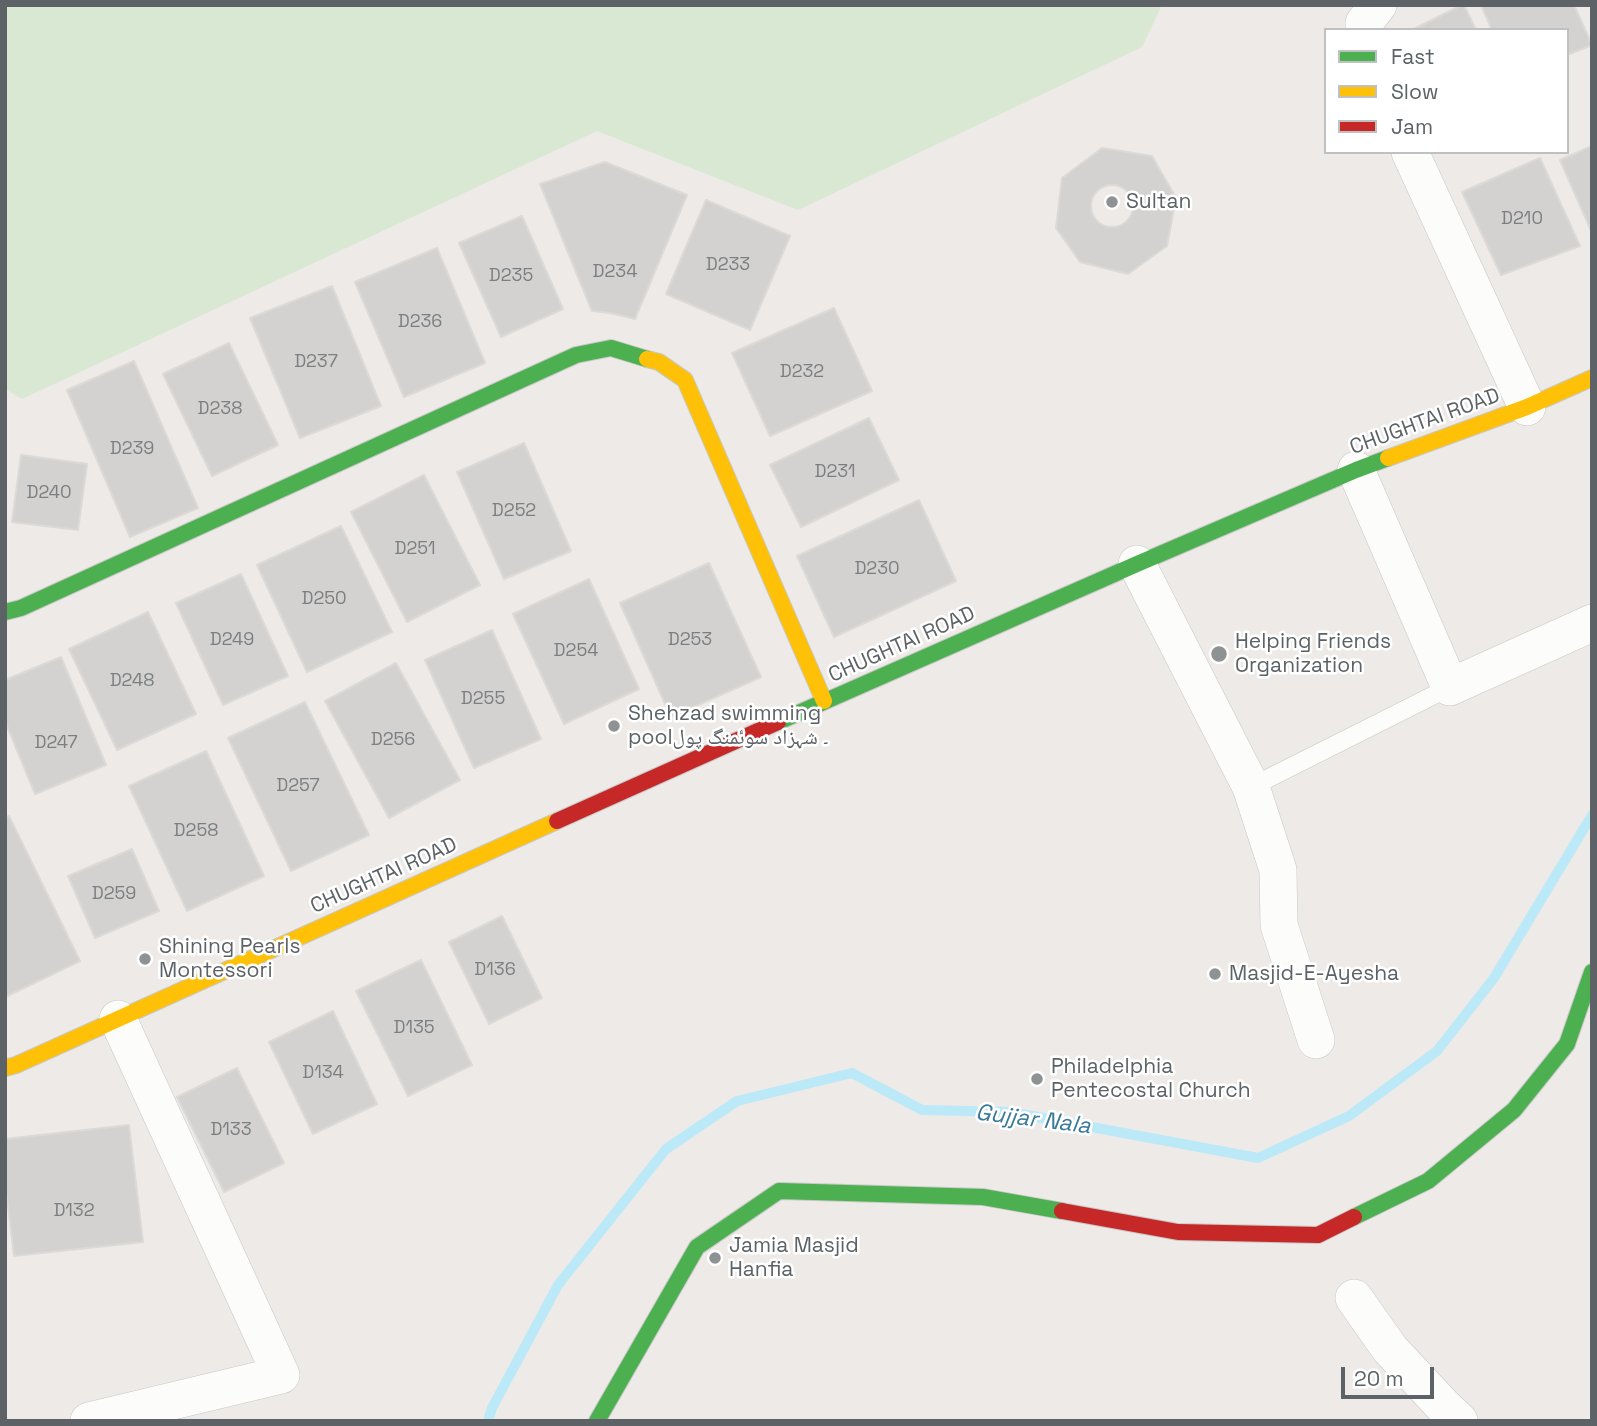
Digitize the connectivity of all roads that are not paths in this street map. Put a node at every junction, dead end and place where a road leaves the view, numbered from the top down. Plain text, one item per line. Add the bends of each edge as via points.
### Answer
1 (1378, 5) edge
2 (1364, 28) edge
3 (1411, 154) edge
4 (1592, 378) edge
5 (1527, 407) junction
6 (1356, 470) junction
7 (1137, 564) junction
8 (5, 612) edge
9 (1592, 623) edge
10 (1450, 687) junction
11 (824, 702) junction
12 (1251, 787) junction
13 (1592, 972) edge
14 (118, 1019) junction
15 (1316, 1040) dead end
16 (5, 1068) edge
17 (1354, 1298) dead end
18 (89, 1421) edge
19 (597, 1421) edge
20 (1459, 1421) edge

1 - 2 street
3 - 5 street
4 - 5 street, CHUGHTAI ROAD
5 - 6 street, CHUGHTAI ROAD
6 - 7 street, CHUGHTAI ROAD
6 - 10 street
7 - 11 street, CHUGHTAI ROAD
7 - 12 street
8 - 11 street via 576,355 611,348 659,362 685,380
9 - 10 street
10 - 12 lane
11 - 14 street, CHUGHTAI ROAD
12 - 15 street via 1278,870 1279,925
13 - 19 street via 1567,1044 1514,1110 1428,1181 1318,1235 1178,1232 984,1197 779,1191 697,1247
14 - 16 street, CHUGHTAI ROAD
14 - 18 street via 281,1375
17 - 20 street via 1390,1349

